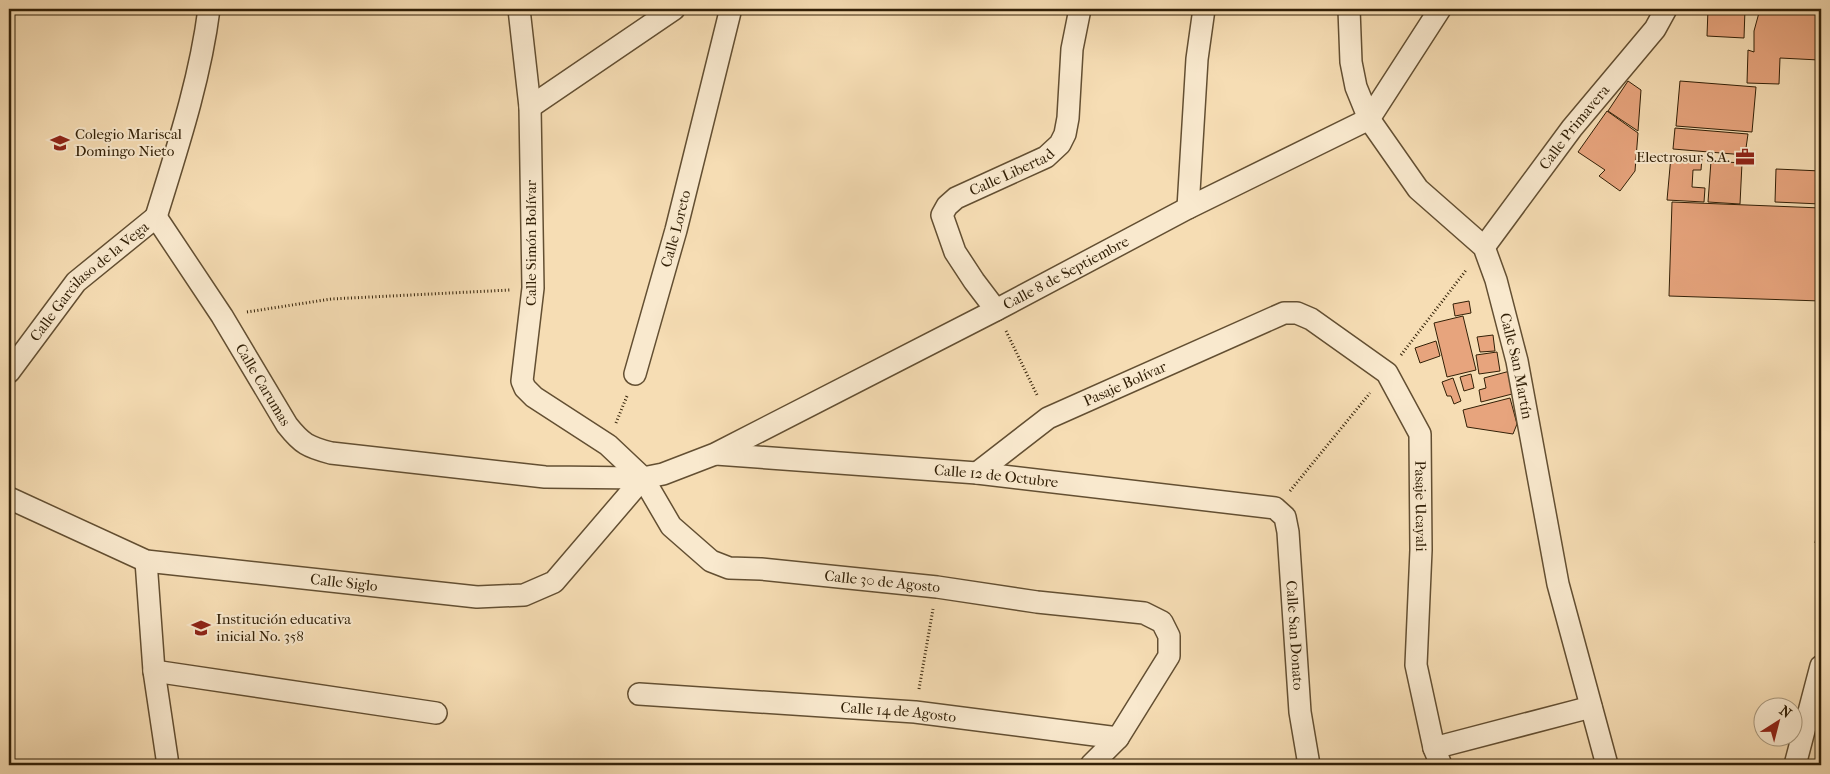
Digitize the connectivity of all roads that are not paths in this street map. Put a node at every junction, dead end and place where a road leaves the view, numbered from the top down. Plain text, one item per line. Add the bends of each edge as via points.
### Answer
1 (209, 9) edge
2 (519, 9) edge
3 (674, 9) edge
4 (728, 9) edge
5 (1080, 9) edge
6 (1204, 9) edge
7 (1349, 9) edge
8 (1440, 9) edge
9 (1666, 9) edge
10 (530, 107) junction
11 (1369, 119) junction
12 (1188, 208) junction
13 (156, 217) junction
14 (1484, 247) junction
15 (996, 310) junction
16 (1284, 313) joint
17 (9, 372) edge
18 (635, 374) road end
19 (715, 454) junction
20 (977, 473) junction
21 (643, 478) junction
22 (9, 498) edge
23 (1275, 508) joint
24 (146, 561) junction
25 (1821, 666) edge
26 (154, 671) junction
27 (639, 694) dead end
28 (1591, 707) junction
29 (436, 713) dead end
30 (1118, 738) junction
31 (1437, 757) edge
32 (168, 765) edge
33 (1091, 765) edge
34 (1309, 765) edge
35 (1607, 765) edge
36 (1795, 765) edge

1 - 13 street via 205,40 181,135
2 - 10 street, Calle Simón Bolívar
3 - 10 street
4 - 18 street, Calle Loreto via 730,12 676,230
5 - 15 street, Calle Libertad via 1072,49 1068,118 1060,144 1046,157 956,198 942,215 955,252
6 - 12 street via 1197,59
7 - 11 street, Calle San Martín via 1350,62
8 - 11 street
9 - 14 street, Calle Primavera via 1655,29 1572,128
10 - 21 street, Calle Simón Bolívar via 534,288 522,381 534,397 608,445
11 - 12 street, Calle 8 de Septiembre
11 - 14 street, Calle San Martín via 1418,189
12 - 15 street, Calle 8 de Septiembre
13 - 17 street, Calle Garcilaso de la Vega via 76,282
13 - 21 street, Calle Carumas via 222,316 287,425 311,448 331,453 546,477
14 - 28 street, Calle San Martín via 1517,361 1558,584
15 - 19 street, Calle 8 de Septiembre
16 - 20 street, Pasaje Bolívar via 1048,418
16 - 31 street, Pasaje Ucayali via 1297,313 1311,319 1387,374 1420,434 1421,550 1416,665
19 - 20 street, Calle 12 de Octubre
19 - 21 street, Calle 8 de Septiembre via 663,474
20 - 23 street, Calle 12 de Octubre
21 - 24 street, Calle Siglo via 554,582 524,595 477,597
21 - 30 street, Calle 30 de Agosto via 670,526 711,560 730,568 937,586 1037,602 1144,613 1162,622 1169,636 1168,656
22 - 24 street, Calle Siglo
23 - 34 street, Calle San Donato via 1285,517 1288,532 1300,712
24 - 26 street
25 - 36 street
26 - 29 street
26 - 32 street
27 - 30 street, Calle 14 de Agosto via 915,712
28 - 31 street
28 - 35 street, Calle San Martín
30 - 33 street

